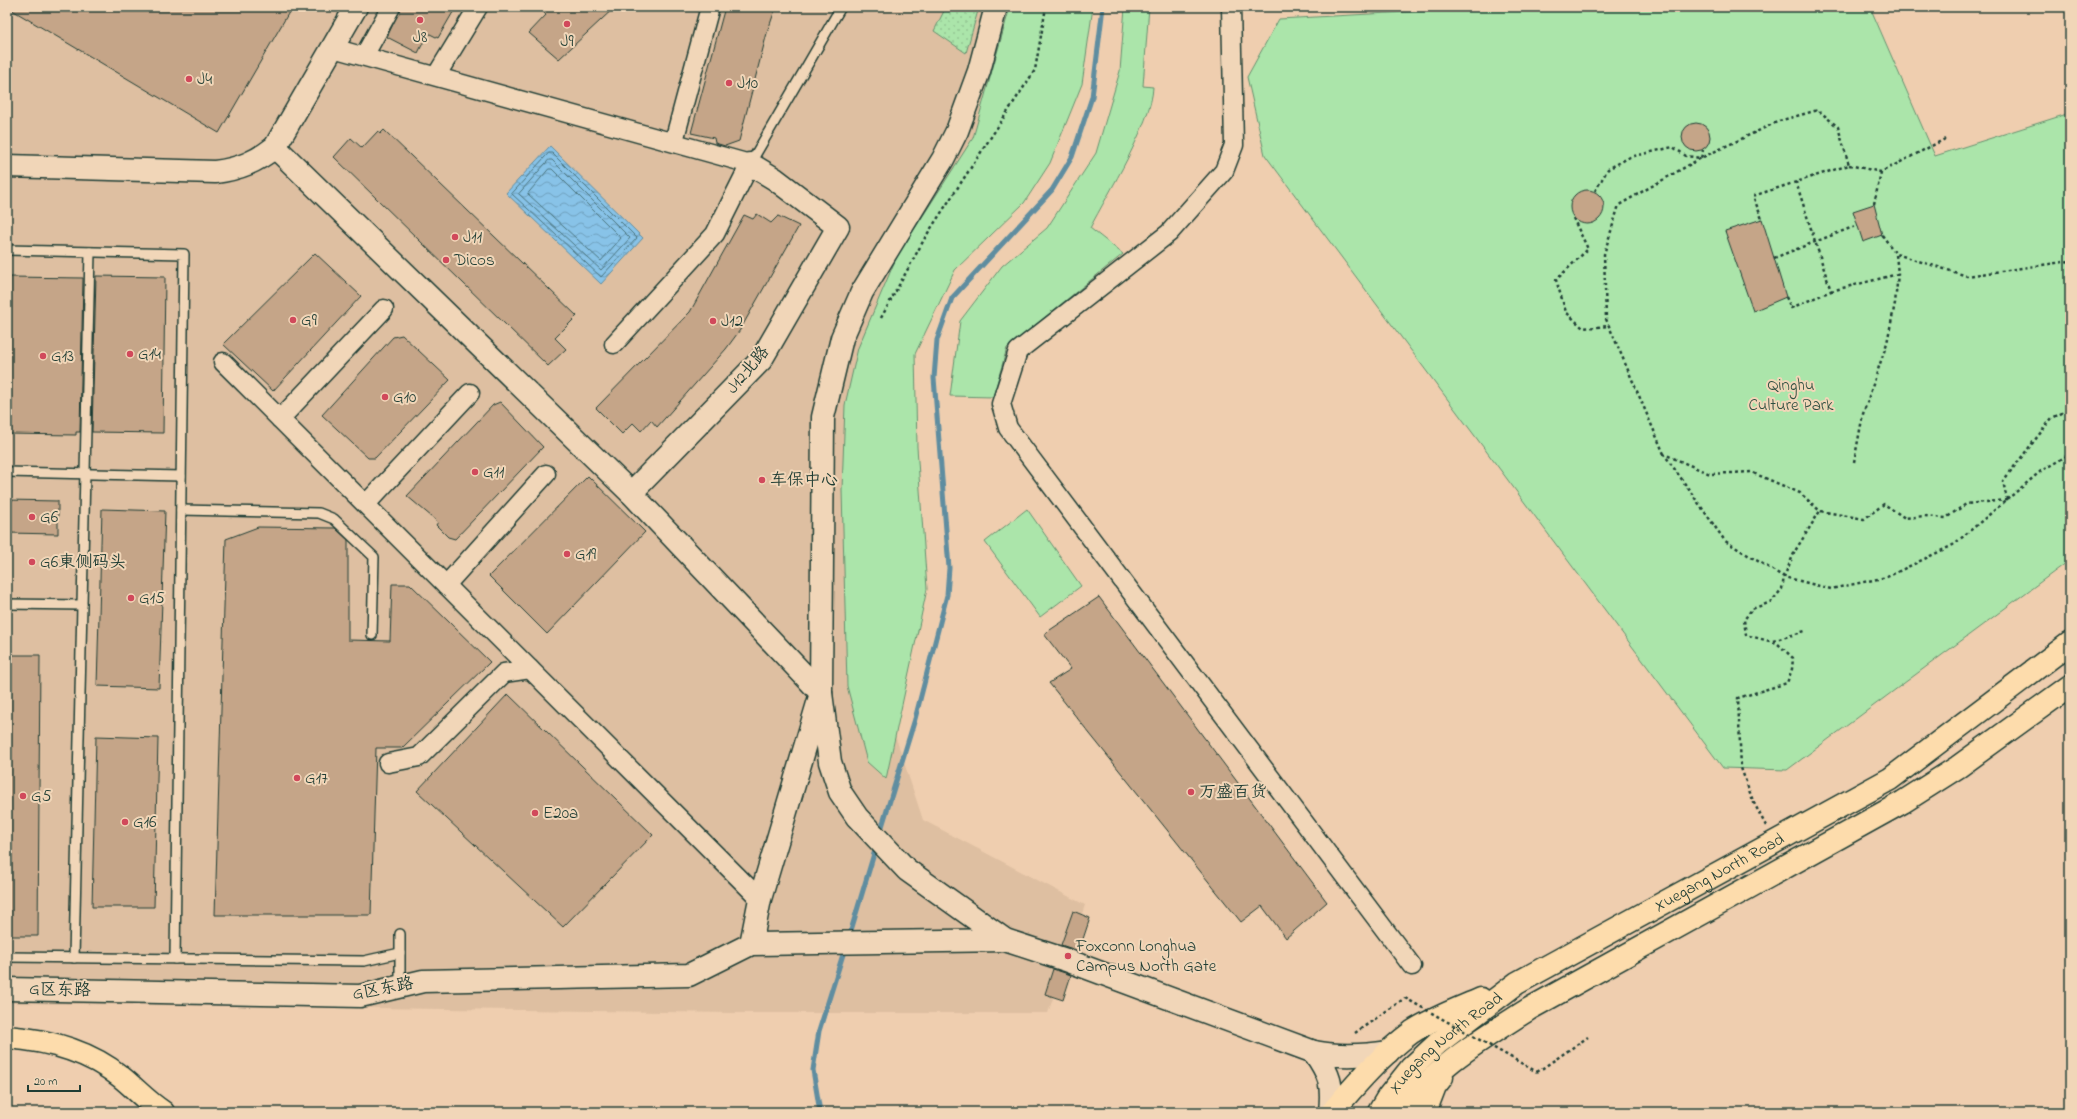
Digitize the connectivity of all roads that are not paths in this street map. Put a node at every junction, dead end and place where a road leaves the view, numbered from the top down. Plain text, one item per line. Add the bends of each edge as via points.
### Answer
1 (356, 7) edge
2 (391, 7) edge
3 (478, 7) edge
4 (710, 7) edge
5 (841, 7) edge
6 (996, 7) edge
7 (1231, 7) edge
8 (333, 48) junction
9 (364, 56) junction
10 (436, 76) junction
11 (674, 141) junction
12 (275, 147) junction
13 (750, 164) junction
14 (7, 166) edge
15 (7, 250) edge
16 (90, 252) junction
17 (384, 309) dead end
18 (614, 344) dead end
19 (223, 362) dead end
20 (470, 392) dead end
21 (280, 418) junction
22 (7, 472) edge
23 (85, 474) junction
24 (546, 474) dead end
25 (181, 476) junction
26 (631, 493) junction
27 (366, 504) junction
28 (181, 510) junction
29 (446, 585) junction
30 (7, 604) edge
31 (82, 605) junction
32 (372, 635) dead end
33 (2070, 643) edge
34 (530, 669) junction
35 (2070, 686) edge
36 (821, 693) junction
37 (388, 763) dead end
38 (760, 899) junction
39 (400, 934) dead end
40 (1005, 940) junction
41 (751, 944) junction
42 (400, 952) junction
43 (7, 957) edge
44 (74, 958) junction
45 (175, 959) junction
46 (1412, 966) dead end
47 (1517, 983) junction
48 (400, 987) junction
49 (7, 989) edge
50 (7, 1038) edge
51 (1314, 1052) junction
52 (1388, 1052) junction
53 (1456, 1058) junction
54 (163, 1112) edge
55 (1331, 1112) edge
56 (1379, 1112) edge
57 (1402, 1112) edge
58 (1425, 1112) edge

1 - 8 street
2 - 9 street
3 - 10 street
4 - 11 street
5 - 13 lane
6 - 36 street via 979,71 957,131 943,159 862,292 842,338 823,417
7 - 46 street via 1234,145 1224,171 1169,233 1018,351 1000,404 1008,428
8 - 9 street
8 - 12 street
9 - 10 street
10 - 11 street
11 - 13 street
12 - 14 street via 247,165 234,170 215,172
12 - 26 street
13 - 18 street via 715,234
13 - 26 street, J12北路 via 775,179 838,227 761,360
15 - 16 lane
16 - 23 lane
16 - 25 lane via 184,254
17 - 21 street
19 - 21 street
20 - 27 street
21 - 27 street
22 - 23 lane
23 - 25 lane
23 - 31 lane
24 - 29 street
25 - 28 lane
26 - 36 street
27 - 29 street
28 - 32 lane via 319,513 334,519 374,557
28 - 45 lane
29 - 34 street
30 - 31 lane
31 - 44 lane
33 - 47 main road, Xuegang North Road via 1890,779
34 - 37 street via 504,673 419,757
34 - 38 street
35 - 53 main road, Xuegang North Road via 1958,767 1903,802 1529,1009
36 - 38 street
36 - 40 street via 830,762 840,792 857,817 907,870
38 - 41 street
39 - 42 lane
40 - 41 street
40 - 51 street
41 - 48 street, G区东路 via 689,975 424,981
42 - 45 lane via 364,961
42 - 48 lane
43 - 44 lane
44 - 45 lane
47 - 52 main road via 1437,1018 1413,1032
47 - 56 main road, Xuegang North Road via 1443,1039 1416,1063
48 - 49 street, G区东路 via 360,996
50 - 54 main road via 31,1039 78,1052 120,1076 150,1104
51 - 52 street via 1360,1056
51 - 55 street via 1327,1071 1332,1092
52 - 55 main road
53 - 57 main road, Xuegang North Road via 1431,1079
53 - 58 main road via 1435,1086

